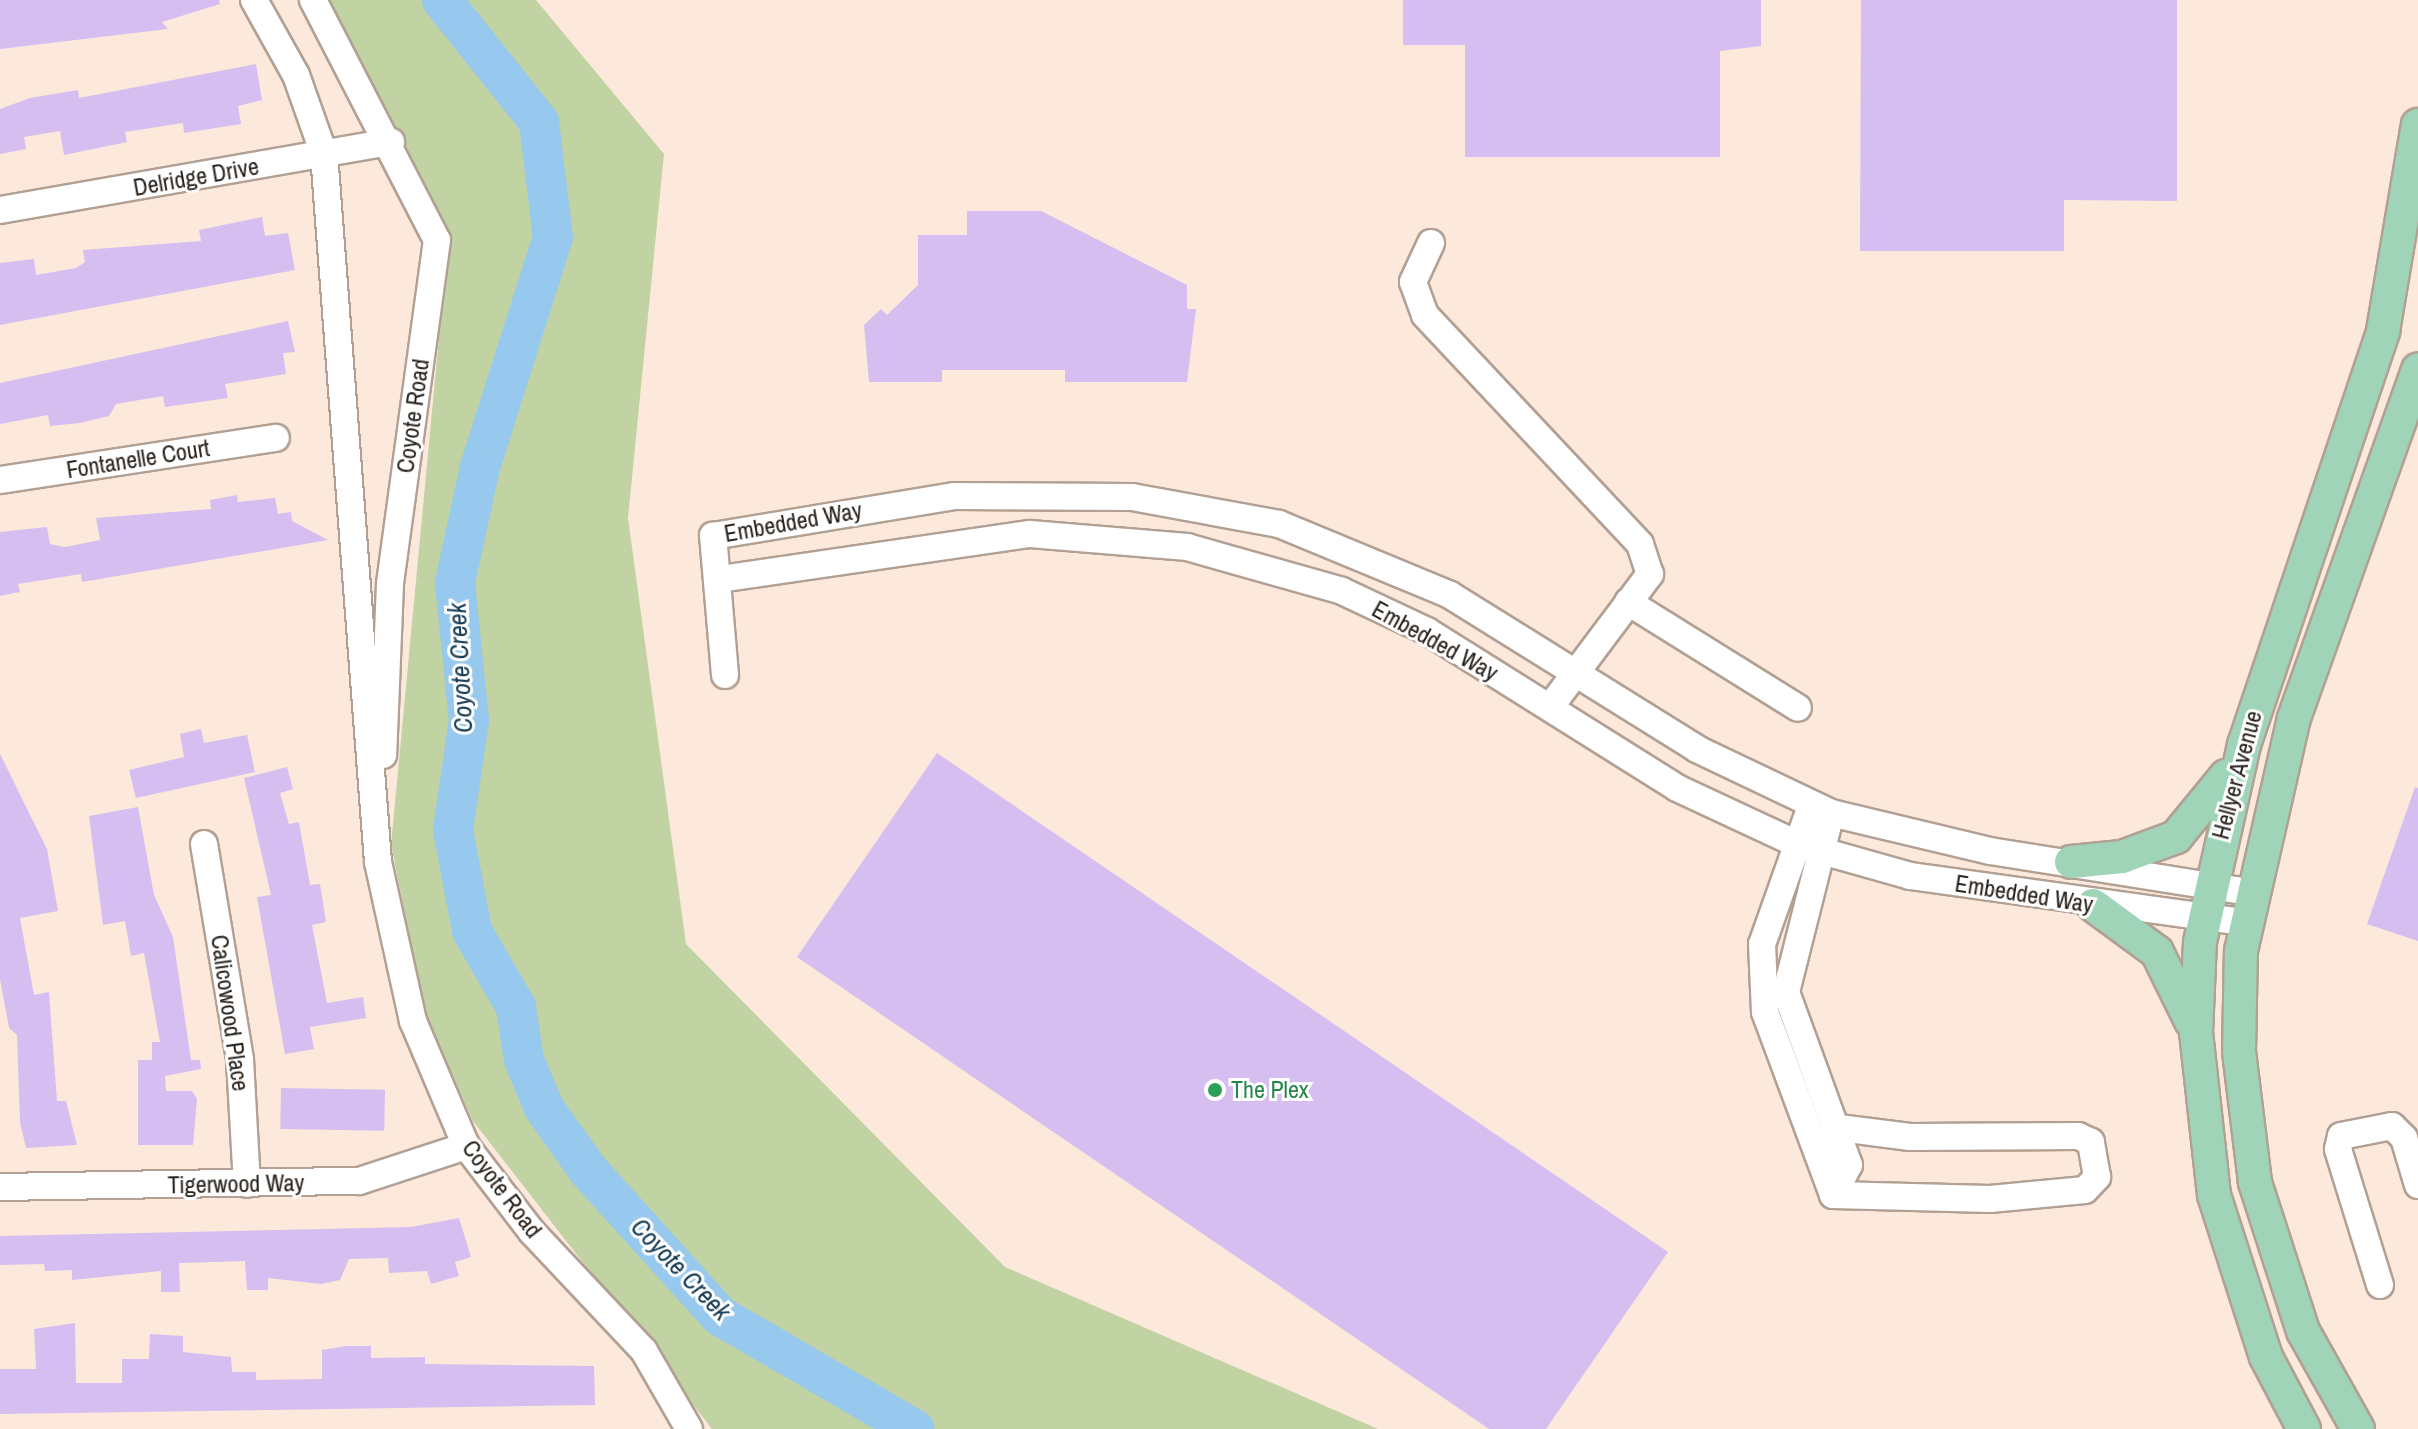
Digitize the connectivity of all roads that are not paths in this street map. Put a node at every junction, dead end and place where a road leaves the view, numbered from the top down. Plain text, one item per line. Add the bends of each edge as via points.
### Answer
1 (254, 0) edge
2 (313, 0) edge
3 (2418, 125) edge
4 (391, 142) junction
5 (324, 154) junction
6 (2417, 162) edge
7 (0, 210) edge
8 (1431, 243) dead end
9 (2418, 369) edge
10 (276, 438) dead end
11 (0, 480) edge
12 (720, 579) junction
13 (1628, 602) junction
14 (1573, 672) junction
15 (725, 675) dead end
16 (1550, 707) junction
17 (1798, 708) dead end
18 (2244, 745) junction
19 (1821, 810) junction
20 (204, 844) dead end
21 (1808, 848) junction
22 (378, 862) junction
23 (2071, 862) junction
24 (2209, 881) junction
25 (2093, 905) junction
26 (2246, 907) junction
27 (2203, 919) junction
28 (1762, 944) junction
29 (1794, 951) junction
30 (2196, 1033) junction
31 (1839, 1128) junction
32 (466, 1146) junction
33 (247, 1184) junction
34 (2418, 1185) edge
35 (0, 1187) edge
36 (1833, 1195) junction
37 (2380, 1285) dead end
38 (689, 1429) edge
39 (2304, 1429) edge
40 (2358, 1429) edge

1 - 5 street, Coyote Road via 296,75
2 - 4 street, Coyote Road
3 - 6 main road, Hellyer Avenue
4 - 5 street, Delridge Drive
4 - 22 street, Coyote Road via 437,240 390,584
5 - 7 street, Delridge Drive
5 - 22 street, Coyote Road
6 - 18 main road, Hellyer Avenue via 2383,331
8 - 13 street via 1413,282 1425,315 1640,544 1650,574
9 - 26 main road, Hellyer Avenue via 2294,718
10 - 11 street, Fontanelle Court
12 - 14 street, Embedded Way via 713,536 954,496 1132,497 1279,524 1450,595
12 - 15 street
12 - 16 street, Embedded Way via 1030,534 1187,547 1342,591 1427,631
13 - 14 street
13 - 17 street
14 - 16 street
14 - 19 street, Embedded Way via 1697,749
16 - 21 street, Embedded Way via 1677,788
18 - 23 main road via 2210,804 2176,837 2122,857
18 - 24 main road, Hellyer Avenue
19 - 21 street
19 - 23 street, Embedded Way
20 - 33 street, Calicowood Place via 240,1060
21 - 25 street, Embedded Way via 1910,876
21 - 28 street
21 - 29 street
22 - 32 street, Coyote Road via 413,1021
23 - 24 street, Embedded Way
24 - 26 street, Embedded Way
24 - 27 main road, Hellyer Avenue
25 - 27 street, Embedded Way
25 - 30 main road via 2157,952
26 - 27 street, Embedded Way
26 - 40 main road, Hellyer Avenue via 2239,1052 2255,1182 2303,1331
27 - 30 main road, Hellyer Avenue
28 - 29 street
28 - 36 street via 1765,1012
29 - 31 street via 1786,992
30 - 39 main road, Hellyer Avenue via 2214,1195 2266,1357
31 - 36 street via 1849,1165
31 - 36 street via 1910,1137 2078,1136 2091,1142 2097,1177 2085,1190 1990,1199
32 - 33 street, Tigerwood Way via 359,1181
32 - 38 street, Coyote Road via 532,1232 644,1351
33 - 35 street, Tigerwood Way
34 - 37 street via 2404,1138 2392,1126 2341,1136 2338,1149

